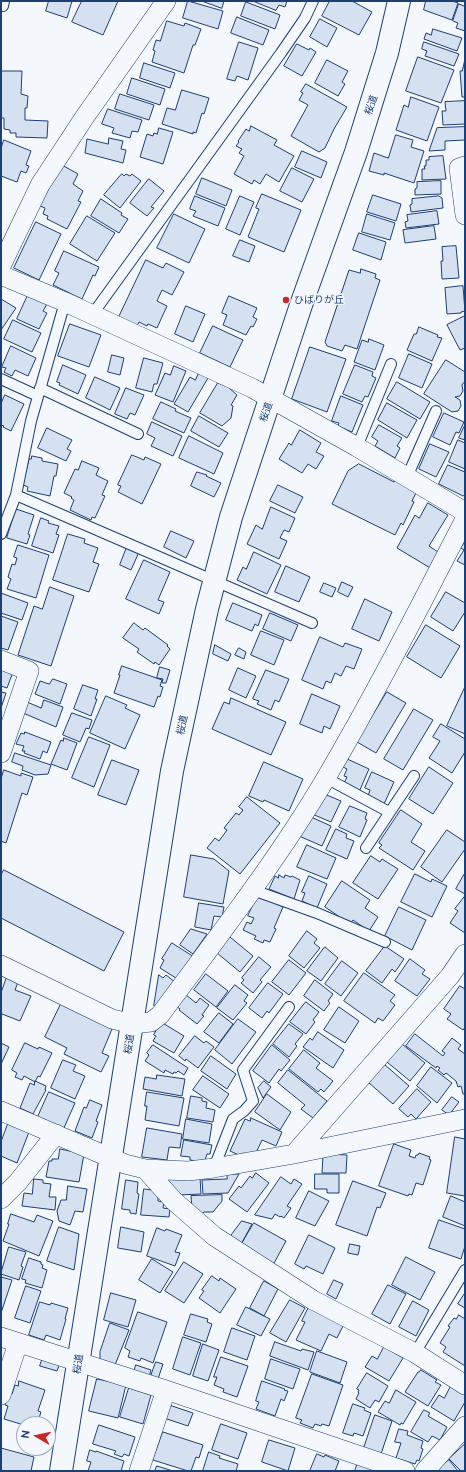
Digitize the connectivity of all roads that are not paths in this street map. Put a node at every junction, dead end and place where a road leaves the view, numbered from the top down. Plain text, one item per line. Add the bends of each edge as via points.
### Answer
1 (166, 1) edge
2 (313, 1) edge
3 (399, 1) edge
4 (465, 166) edge
5 (465, 215) edge
6 (1, 266) edge
7 (1, 275) edge
8 (65, 302) junction
9 (92, 315) junction
10 (391, 364) dead end
11 (1, 379) edge
12 (39, 392) junction
13 (270, 399) junction
14 (436, 411) dead end
15 (138, 434) dead end
16 (357, 447) junction
17 (407, 477) junction
18 (16, 495) junction
19 (465, 512) edge
20 (465, 519) edge
21 (1, 534) edge
22 (214, 581) junction
23 (312, 623) dead end
24 (1, 660) edge
25 (1, 753) edge
26 (414, 776) dead end
27 (326, 778) junction
28 (389, 812) junction
29 (366, 848) dead end
30 (253, 890) junction
31 (385, 942) dead end
32 (465, 954) edge
33 (1, 965) edge
34 (289, 1007) dead end
35 (133, 1024) junction
36 (1, 1111) edge
37 (465, 1119) edge
38 (56, 1134) junction
39 (294, 1154) junction
40 (111, 1158) junction
41 (145, 1168) junction
42 (214, 1168) junction
43 (1, 1199) edge
44 (465, 1270) edge
45 (10, 1340) edge
46 (415, 1352) junction
47 (78, 1362) junction
48 (465, 1386) edge
49 (166, 1390) junction
50 (1, 1395) edge
51 (465, 1426) edge
52 (61, 1471) edge
53 (139, 1471) edge
54 (405, 1471) edge
55 (425, 1471) edge

1 - 6 street via 40,185
2 - 9 lane via 305,18 281,53
3 - 13 street, 桜道 via 387,53 358,144
4 - 5 street via 459,168
7 - 8 street
8 - 9 street
8 - 12 lane
9 - 13 street via 252,388
10 - 16 lane
11 - 12 lane
12 - 15 lane
12 - 18 lane
13 - 16 street
13 - 22 street, 桜道 via 231,517
14 - 17 lane
16 - 17 street
17 - 19 street
18 - 21 lane
18 - 22 lane
20 - 27 street via 392,660
22 - 23 lane
22 - 35 street, 桜道 via 172,771
24 - 25 street via 29,671
26 - 28 lane
27 - 28 lane
27 - 30 street
28 - 29 lane
30 - 31 lane via 317,913
30 - 35 street via 160,1015 152,1022
32 - 39 street via 450,976
33 - 35 street via 112,1019
34 - 42 lane via 243,1070 253,1101 233,1119
35 - 40 street, 桜道
36 - 38 street
37 - 39 street
38 - 40 street
38 - 43 street
39 - 42 street
40 - 41 street
40 - 47 street, 桜道
41 - 42 street via 188,1171
41 - 46 street via 174,1201 214,1236 313,1300
44 - 46 lane
45 - 47 street
45 - 50 street
46 - 48 street
47 - 49 street
47 - 52 street, 桜道
49 - 53 street
49 - 54 street
51 - 55 street

